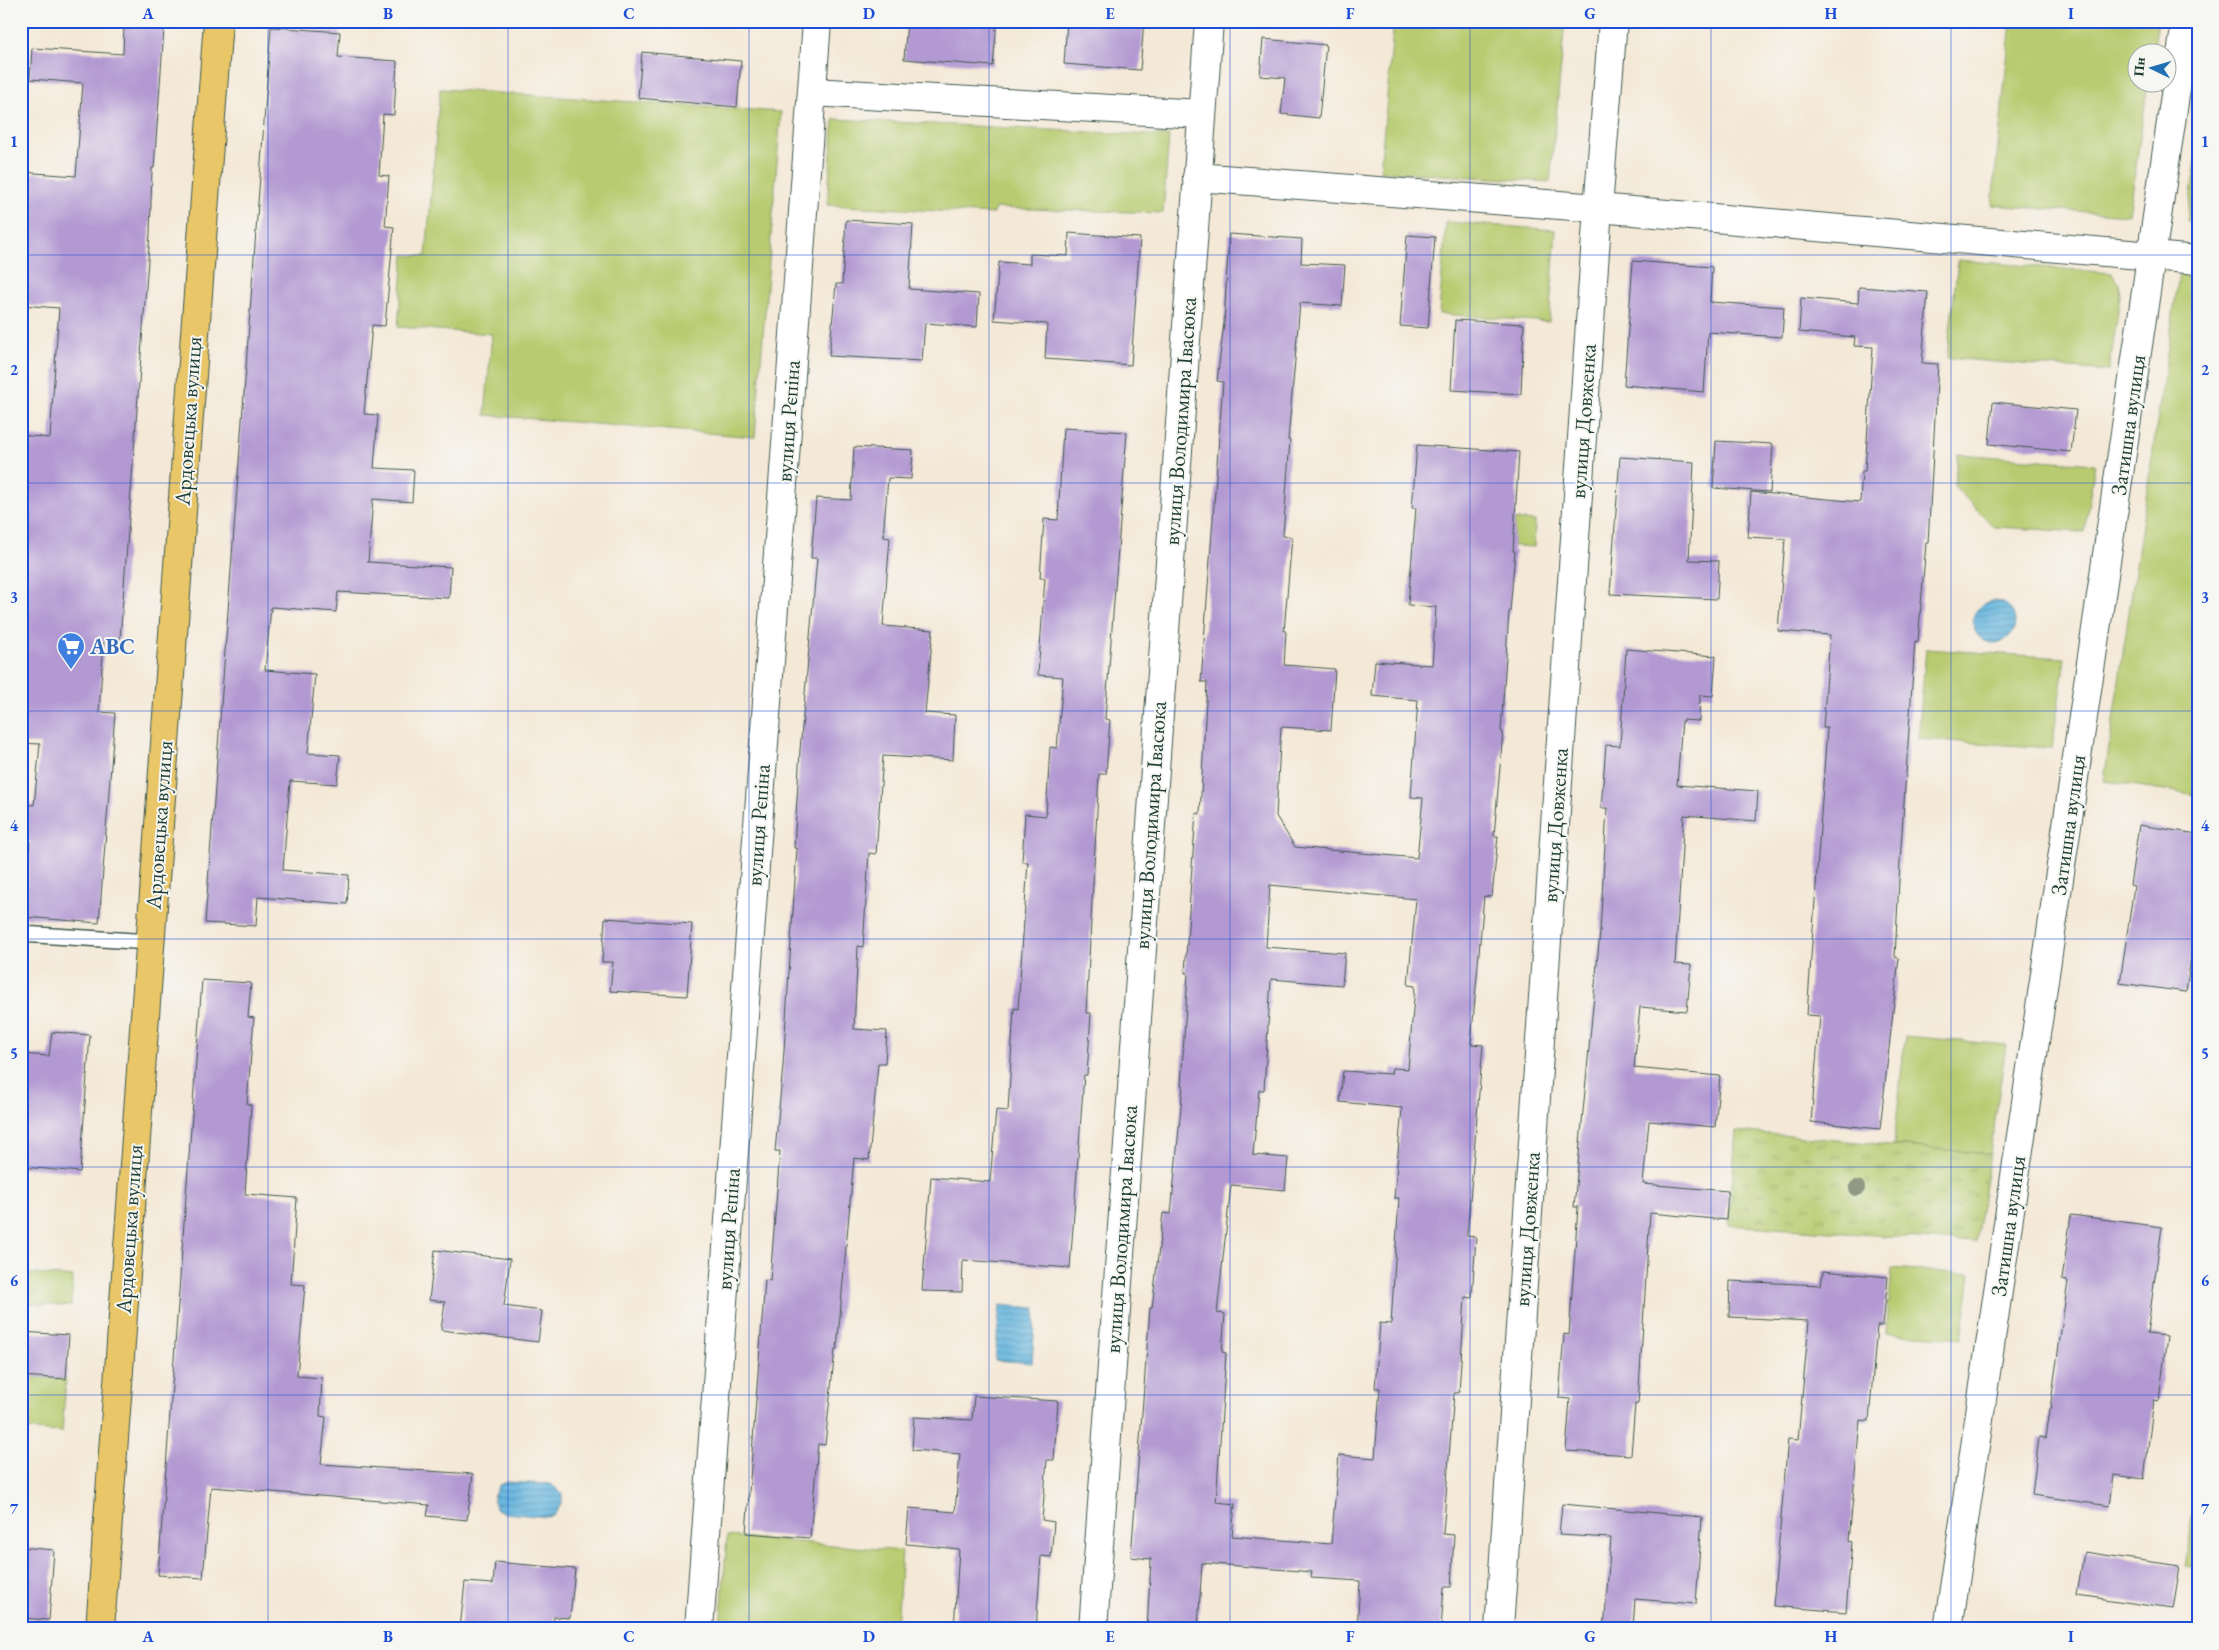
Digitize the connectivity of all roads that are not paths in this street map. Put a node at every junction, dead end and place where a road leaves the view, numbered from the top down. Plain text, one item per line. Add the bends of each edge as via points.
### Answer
1 (218, 21) edge
2 (817, 21) edge
3 (1209, 21) edge
4 (1613, 21) edge
5 (2186, 21) edge
6 (812, 92) junction
7 (1201, 114) junction
8 (1197, 177) junction
9 (1598, 208) junction
10 (2153, 257) junction
11 (2198, 260) edge
12 (21, 934) edge
13 (150, 942) junction
14 (100, 1629) edge
15 (699, 1629) edge
16 (1093, 1629) edge
17 (1499, 1629) edge
18 (1948, 1629) edge

1 - 13 highway, Ардовецька вулиця
2 - 6 street, вулиця Рєпіна
3 - 7 street, вулиця Володимира Івасюка
4 - 9 street, вулиця Довженка
5 - 10 street, Затишна вулиця
6 - 7 street
6 - 15 street, вулиця Рєпіна
7 - 8 street, вулиця Володимира Івасюка
8 - 9 street
8 - 16 street, вулиця Володимира Івасюка
9 - 10 street
9 - 17 street, вулиця Довженка
10 - 11 street
10 - 18 street, Затишна вулиця
12 - 13 lane
13 - 14 highway, Ардовецька вулиця

